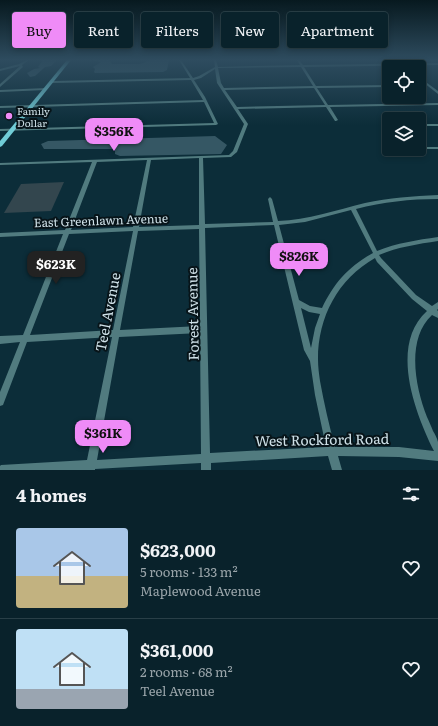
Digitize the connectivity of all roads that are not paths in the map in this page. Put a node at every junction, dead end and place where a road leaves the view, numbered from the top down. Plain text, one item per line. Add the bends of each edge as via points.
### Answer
1 (52, 82) joint
2 (55, 82) edge
3 (194, 82) edge
4 (219, 82) edge
5 (313, 82) edge
6 (428, 85) edge
7 (382, 86) edge
8 (316, 87) junction
9 (223, 89) junction
10 (0, 90) edge
11 (45, 90) junction
12 (438, 93) edge
13 (205, 102) junction
14 (438, 104) edge
15 (32, 106) junction
16 (327, 106) junction
17 (0, 107) edge
18 (237, 108) junction
19 (336, 120) dead end
20 (426, 125) edge
21 (438, 125) edge
22 (0, 130) edge
23 (13, 130) junction
24 (0, 145) edge
25 (426, 148) edge
26 (438, 148) edge
27 (201, 158) junction
28 (149, 159) junction
29 (95, 161) junction
30 (0, 164) edge
31 (437, 198) edge
32 (270, 199) dead end
33 (353, 208) junction
34 (277, 224) junction
35 (202, 227) junction
36 (135, 230) junction
37 (67, 232) junction
38 (0, 235) edge
39 (438, 239) edge
40 (376, 254) junction
41 (296, 302) junction
42 (436, 310) edge
43 (324, 311) junction
44 (204, 329) junction
45 (116, 334) junction
46 (25, 339) junction
47 (0, 340) edge
48 (314, 360) junction
49 (0, 402) edge
50 (438, 450) edge
51 (332, 451) junction
52 (438, 456) edge
53 (206, 458) junction
54 (91, 467) edge
55 (1, 470) edge
56 (206, 470) edge
57 (337, 470) edge

1 - 2 street
1 - 11 main road
3 - 13 street
4 - 9 street
5 - 8 street
6 - 12 street
7 - 8 street
8 - 9 street
8 - 16 street
9 - 18 street
10 - 11 street
11 - 15 main road
13 - 15 street
13 - 23 street via 216,124
14 - 16 street
15 - 17 street
15 - 23 main road
16 - 18 street
16 - 19 street
18 - 27 street via 246,124 235,152 227,157
20 - 21 street
22 - 23 street
23 - 24 main road
25 - 26 street
27 - 28 street
27 - 35 street, Forest Avenue
28 - 29 street
28 - 36 street, Teel Avenue
29 - 30 street
29 - 37 street
31 - 33 street, East Greenlawn Avenue via 397,199
32 - 34 street
33 - 34 street, East Greenlawn Avenue via 309,220
33 - 40 street
34 - 35 street, East Greenlawn Avenue
34 - 41 street
35 - 36 street, East Greenlawn Avenue
35 - 44 street, Forest Avenue
36 - 37 street, East Greenlawn Avenue
36 - 45 street, Teel Avenue
37 - 38 street, East Greenlawn Avenue
37 - 46 street
39 - 40 street
40 - 42 street via 414,297
40 - 43 street via 347,275
41 - 43 street via 309,309
41 - 48 street via 308,350
42 - 50 street via 422,321 416,330 411,356 416,395
43 - 48 street via 316,338
44 - 45 street
44 - 53 street, Forest Avenue
45 - 46 street
45 - 54 street, Teel Avenue
46 - 47 street
46 - 49 street
48 - 51 street
51 - 52 street, West Rockford Road via 399,452
51 - 53 street, West Rockford Road
51 - 57 street
53 - 54 street, West Rockford Road
53 - 56 street, Forest Avenue
54 - 55 street, West Rockford Road

